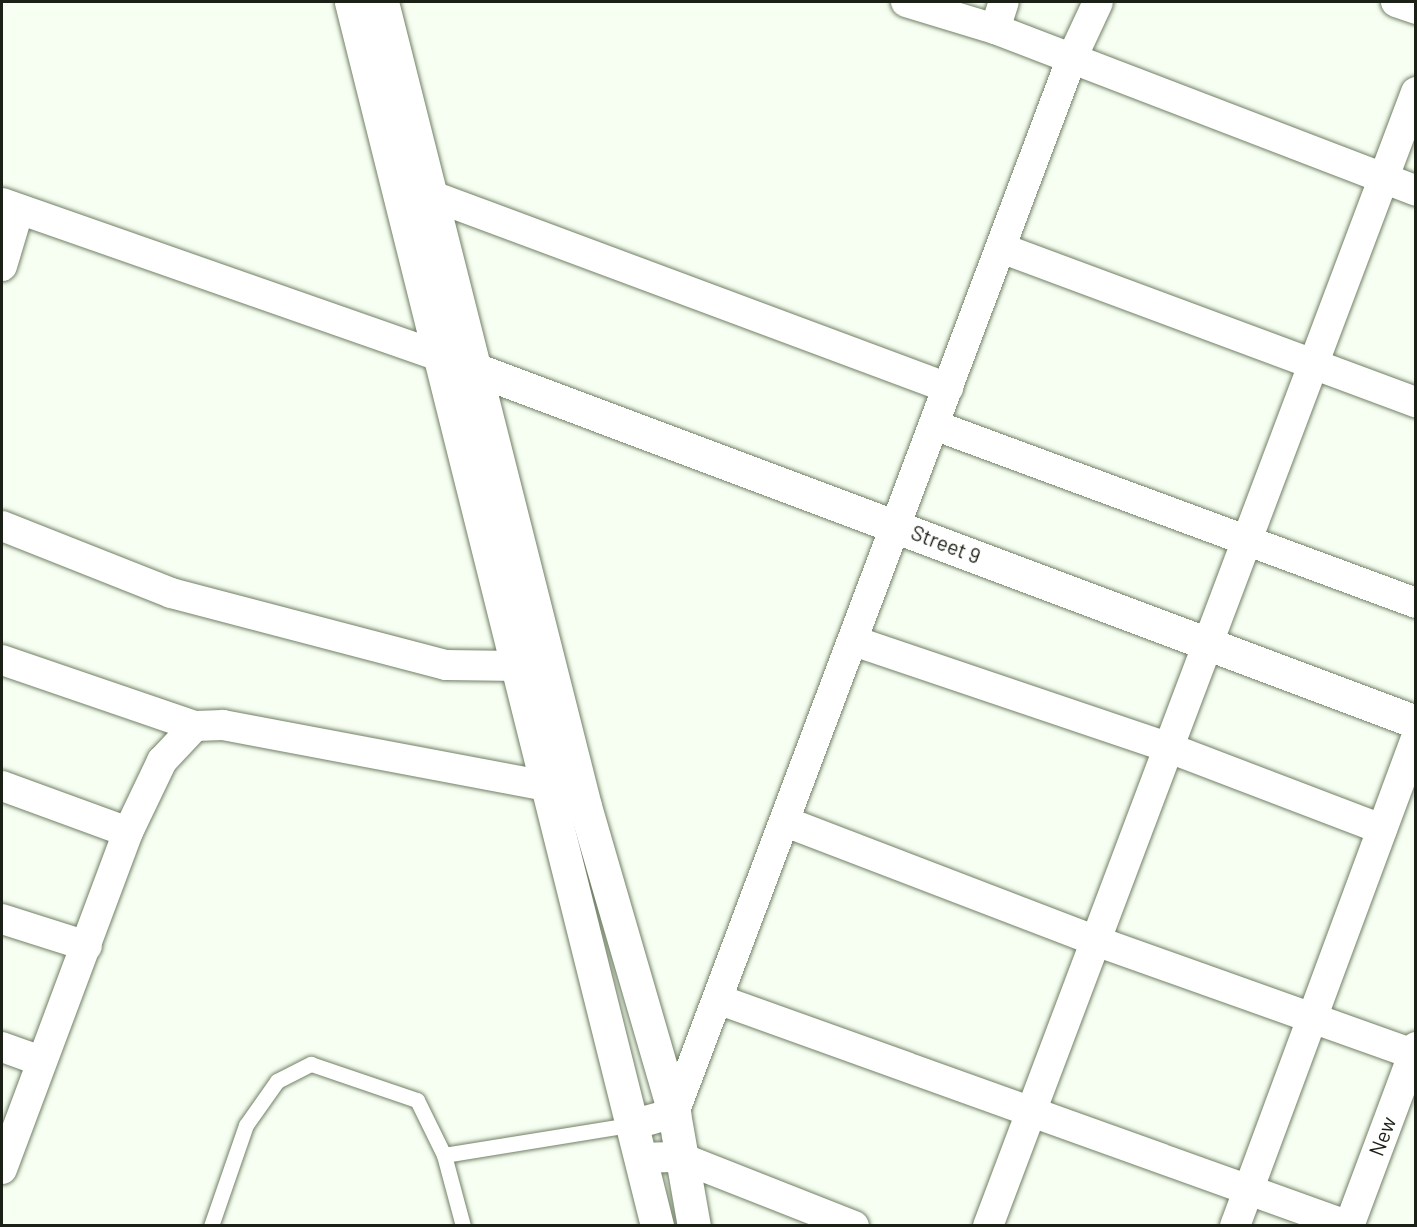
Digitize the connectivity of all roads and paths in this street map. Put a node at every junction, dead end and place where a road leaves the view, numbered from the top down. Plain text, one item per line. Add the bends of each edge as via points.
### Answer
1 (351, 2) edge
2 (382, 2) edge
3 (908, 2) edge
4 (1098, 2) edge
5 (1396, 2) edge
6 (1416, 9) edge
7 (1000, 15) edge
8 (1071, 60) junction
9 (1416, 92) edge
10 (1383, 178) junction
11 (1416, 191) edge
12 (430, 195) junction
13 (10, 206) edge
14 (1000, 248) junction
15 (2, 266) edge
16 (443, 358) junction
17 (1312, 363) junction
18 (475, 369) junction
19 (948, 388) junction
20 (1416, 402) edge
21 (934, 425) junction
22 (2, 526) edge
23 (897, 526) junction
24 (1244, 540) junction
25 (1416, 603) edge
26 (854, 641) junction
27 (1205, 642) junction
28 (2, 660) edge
29 (518, 666) junction
30 (1416, 722) edge
31 (195, 726) junction
32 (1416, 738) edge
33 (1167, 747) junction
34 (2, 786) edge
35 (550, 787) junction
36 (786, 822) junction
37 (1382, 829) junction
38 (128, 832) junction
39 (2, 919) edge
40 (1096, 941) junction
41 (87, 946) junction
42 (720, 1000) junction
43 (1313, 1019) junction
44 (2, 1047) edge
45 (1415, 1052) edge
46 (40, 1060) junction
47 (674, 1113) junction
48 (1032, 1113) junction
49 (635, 1124) junction
50 (444, 1155) junction
51 (679, 1157) junction
52 (641, 1158) junction
53 (2, 1168) edge
54 (1251, 1188) junction
55 (1349, 1225) edge
56 (211, 1226) edge
57 (463, 1226) edge
58 (657, 1226) edge
59 (694, 1226) edge
60 (854, 1226) edge
61 (988, 1226) edge
62 (1236, 1226) edge

1 - 16 main road
2 - 12 main road
3 - 7 street
4 - 8 street
5 - 6 street
7 - 8 street
8 - 10 street
8 - 14 street
9 - 10 street
10 - 11 street
10 - 17 street
12 - 18 main road
12 - 19 street
13 - 15 street
13 - 16 street
14 - 17 street
14 - 19 street
16 - 18 street
16 - 29 main road
17 - 20 street
17 - 24 street
18 - 23 main road, Street 9
18 - 47 main road via 585,806
19 - 21 street
21 - 23 street
21 - 24 street
22 - 29 street via 171,592 446,665
23 - 26 street
23 - 27 main road, Street 9
24 - 25 street
24 - 27 street
26 - 33 street
26 - 36 street
27 - 30 main road, Street 9
27 - 33 street
28 - 31 street
29 - 35 main road
31 - 35 street via 223,725
31 - 38 street via 162,761
32 - 37 street
33 - 37 street
33 - 40 street
34 - 38 street
35 - 49 main road
36 - 40 street
36 - 42 street
37 - 43 street
38 - 41 street
39 - 41 street
40 - 43 street
40 - 48 street
41 - 46 street
42 - 47 street
42 - 48 street
43 - 45 street
43 - 54 street
44 - 46 street
45 - 55 street, New
46 - 53 street
47 - 49 street
47 - 51 main road
48 - 54 street
48 - 61 street
49 - 50 lane
49 - 52 main road
50 - 56 lane via 417,1100 311,1064 277,1081 246,1125
50 - 57 lane
51 - 52 street
51 - 59 main road
51 - 60 street
52 - 58 main road
54 - 55 street
54 - 62 street

